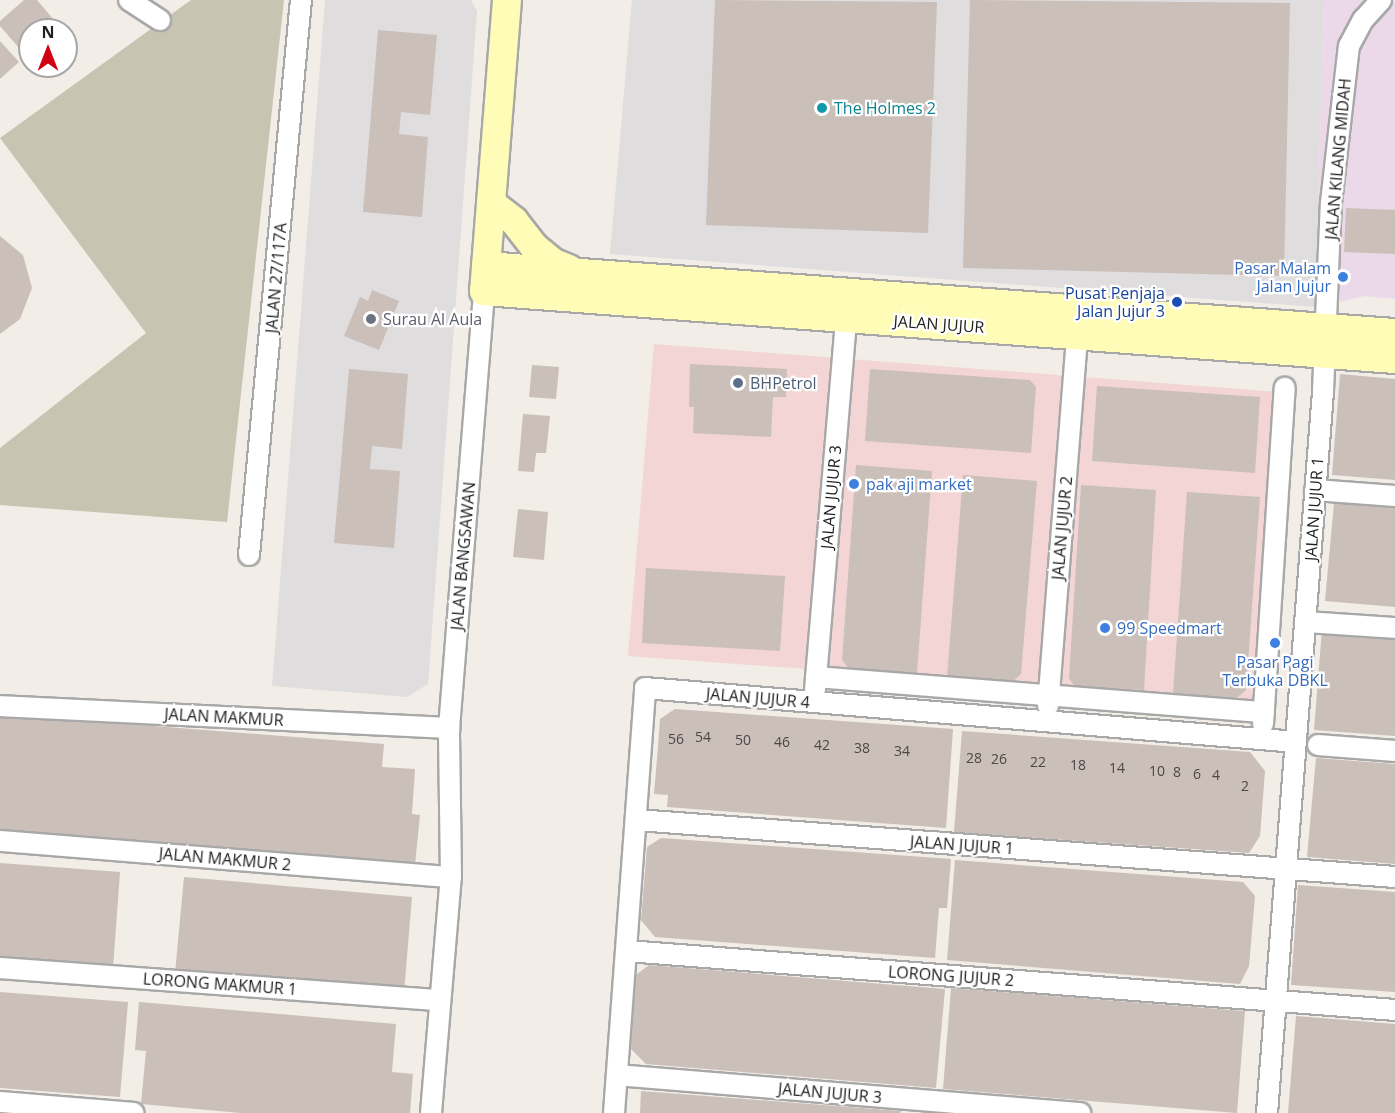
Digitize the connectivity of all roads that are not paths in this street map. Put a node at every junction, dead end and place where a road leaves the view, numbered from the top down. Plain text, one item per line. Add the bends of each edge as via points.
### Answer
1 (129, 0) edge
2 (301, 0) edge
3 (527, 0) edge
4 (1381, 0) edge
5 (503, 9) edge
6 (160, 20) dead end
7 (491, 202) junction
8 (574, 271) junction
9 (485, 278) junction
10 (847, 304) junction
11 (1395, 333) edge
12 (1077, 335) junction
13 (1325, 341) junction
14 (1395, 359) edge
15 (1285, 388) dead end
16 (1315, 490) junction
17 (1395, 496) edge
18 (249, 555) dead end
19 (1305, 622) junction
20 (1395, 628) edge
21 (816, 677) junction
22 (1049, 695) junction
23 (814, 702) junction
24 (0, 706) edge
25 (1264, 712) junction
26 (1046, 721) junction
27 (449, 728) junction
28 (1263, 739) junction
29 (1296, 741) junction
30 (1318, 745) dead end
31 (1395, 751) edge
32 (637, 820) junction
33 (0, 841) edge
34 (1286, 869) junction
35 (451, 877) junction
36 (1395, 878) edge
37 (627, 951) junction
38 (0, 968) edge
39 (440, 1000) junction
40 (1276, 1002) junction
41 (1395, 1010) edge
42 (617, 1075) junction
43 (0, 1102) edge
44 (29, 1109) edge
45 (134, 1113) edge
46 (431, 1113) edge
47 (614, 1113) edge
48 (1080, 1113) edge
49 (1267, 1113) edge

1 - 6 street
2 - 18 street, JALAN 27/117A
3 - 5 street
4 - 13 street, JALAN KILANG MIDAH via 1363,20 1349,46 1331,203
5 - 7 street, JALAN BANGSAWAN
7 - 8 street via 554,263
7 - 9 street, JALAN BANGSAWAN
8 - 9 street, JALAN JUJUR
8 - 10 street, JALAN JUJUR
9 - 10 street, JALAN JUJUR
9 - 27 street, JALAN BANGSAWAN
10 - 12 street, JALAN JUJUR
10 - 13 street, JALAN JUJUR
10 - 21 street, JALAN JUJUR 3
11 - 13 street, JALAN JUJUR
12 - 13 street, JALAN JUJUR
12 - 22 street, JALAN JUJUR 2
13 - 14 street, JALAN JUJUR
13 - 16 street, JALAN JUJUR 1
15 - 25 street
16 - 17 street
16 - 19 street, JALAN JUJUR 1
19 - 20 street
19 - 29 street, JALAN JUJUR 1
21 - 22 street
21 - 23 street, JALAN JUJUR 3
22 - 25 street
22 - 26 street, JALAN JUJUR 2
23 - 26 street, JALAN JUJUR 4
23 - 32 street, JALAN JUJUR 4 via 645,688
24 - 27 street, JALAN MAKMUR
25 - 28 street
26 - 28 street, JALAN JUJUR 4
27 - 35 street, JALAN BANGSAWAN
28 - 29 street, JALAN JUJUR 4
29 - 34 street, JALAN JUJUR 1
30 - 31 street
32 - 34 street, JALAN JUJUR 1
32 - 37 street, JALAN JUJUR 4
33 - 35 street, JALAN MAKMUR 2
34 - 36 street
34 - 40 street, JALAN JUJUR 1
35 - 39 street, JALAN BANGSAWAN
37 - 40 street, LORONG JUJUR 2
37 - 42 street, JALAN JUJUR 4
38 - 39 street, LORONG MAKMUR 1
39 - 46 street, JALAN BANGSAWAN
40 - 41 street, LORONG JUJUR 2
40 - 49 street, JALAN JUJUR 1
42 - 47 street, JALAN JUJUR 4
42 - 48 street, JALAN JUJUR 3
43 - 44 street
44 - 45 street

